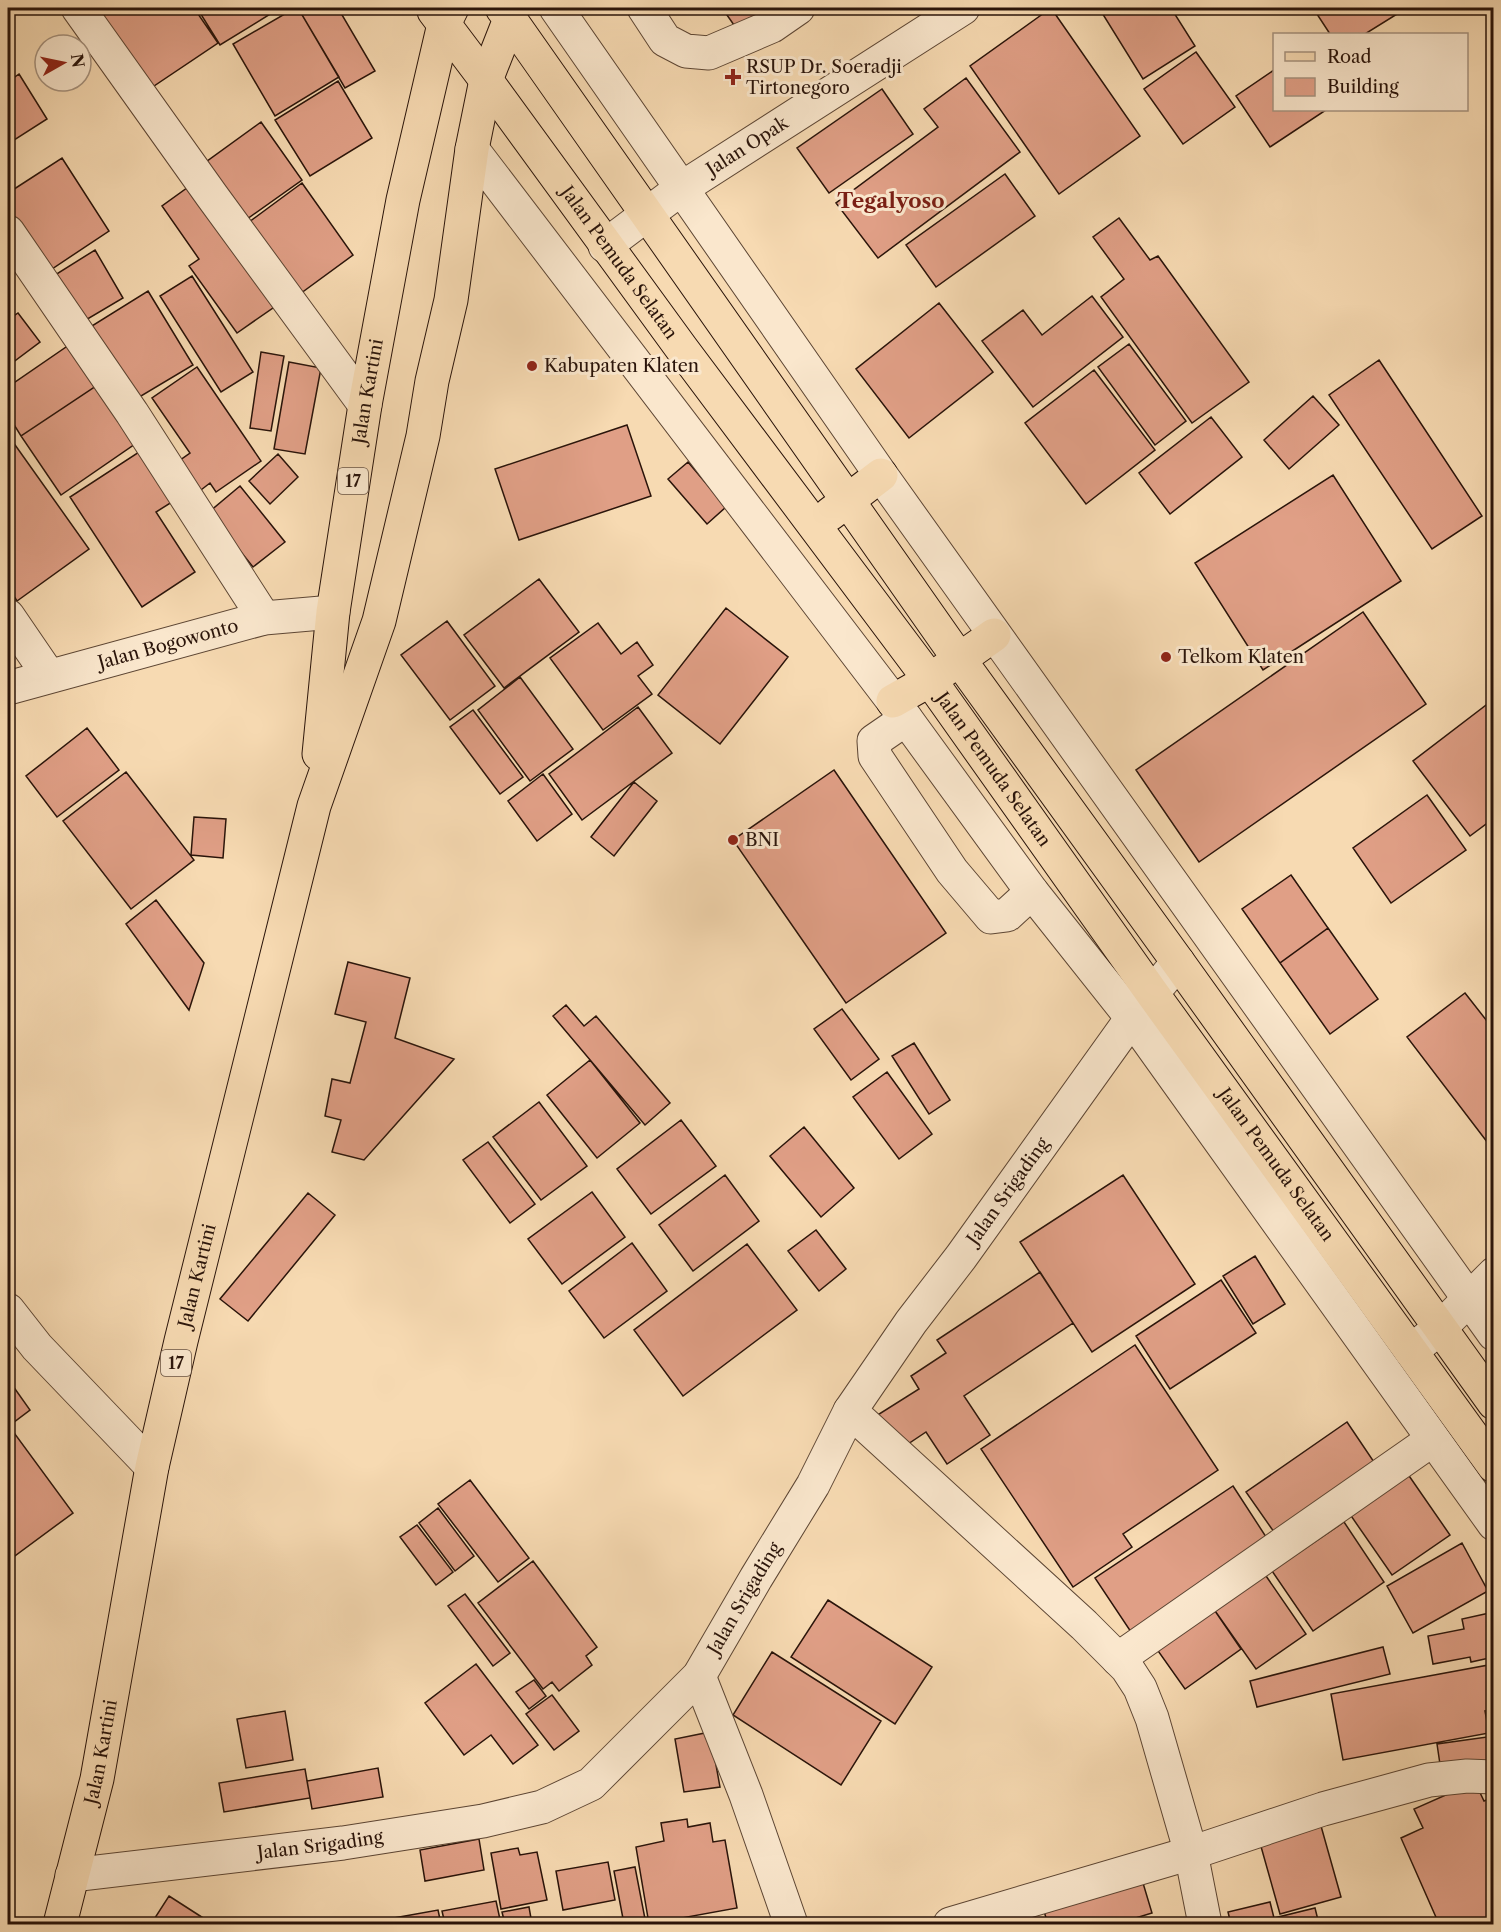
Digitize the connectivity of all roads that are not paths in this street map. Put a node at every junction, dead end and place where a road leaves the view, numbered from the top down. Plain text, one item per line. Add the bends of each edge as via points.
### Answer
1 (78, 8) edge
2 (556, 8) edge
3 (644, 8) edge
4 (798, 8) edge
5 (963, 8) edge
6 (443, 13) edge
7 (506, 13) edge
8 (486, 80) junction
9 (472, 149) junction
10 (682, 188) junction
11 (647, 213) junction
12 (8, 232) edge
13 (605, 246) junction
14 (365, 405) junction
15 (881, 475) junction
16 (847, 501) junction
17 (814, 526) junction
18 (333, 612) junction
19 (8, 616) edge
20 (264, 618) junction
21 (994, 635) junction
22 (959, 659) junction
23 (49, 676) junction
24 (930, 680) junction
25 (8, 688) edge
26 (900, 710) junction
27 (314, 806) junction
28 (1032, 892) junction
29 (1178, 962) junction
30 (1142, 1006) junction
31 (1494, 1275) edge
32 (1470, 1299) junction
33 (8, 1310) edge
34 (1440, 1328) junction
35 (1494, 1334) edge
36 (1411, 1351) junction
37 (1494, 1403) edge
38 (850, 1411) junction
39 (1432, 1440) junction
40 (1491, 1459) edge
41 (152, 1467) junction
42 (1494, 1524) edge
43 (1118, 1659) junction
44 (699, 1676) junction
45 (1494, 1778) edge
46 (1191, 1853) junction
47 (72, 1875) junction
48 (60, 1924) edge
49 (791, 1924) edge
50 (950, 1924) edge
51 (1205, 1924) edge

1 - 14 street
2 - 10 street
3 - 4 street via 665,40 686,51 709,53 772,26
5 - 10 street, Jalan Opak
6 - 8 main road, 17
6 - 14 main road, Jalan Kartini / 17
7 - 8 main road, 17
7 - 11 main road, Jalan Pemuda Selatan
8 - 9 main road, 17
8 - 13 main road, Jalan Pemuda Selatan
9 - 26 street
9 - 27 main road, Jalan Kartini / 17 via 451,300 379,621
10 - 11 street, Jalan Opak
10 - 15 street
11 - 13 street, Jalan Opak
11 - 16 main road, Jalan Pemuda Selatan
12 - 20 street via 132,413
13 - 17 main road, Jalan Pemuda Selatan
14 - 18 main road, Jalan Kartini / 17
15 - 16 main road
15 - 21 street
16 - 17 main road
16 - 22 main road, Jalan Pemuda Selatan
17 - 24 main road, Jalan Pemuda Selatan
18 - 20 street, Jalan Bogowonto
18 - 27 main road, Jalan Kartini / 17
19 - 23 street
20 - 23 street, Jalan Bogowonto
21 - 22 main road
21 - 32 street
22 - 24 main road
22 - 29 main road, Jalan Pemuda Selatan
23 - 25 street, Jalan Bogowonto
24 - 26 main road
24 - 30 main road, Jalan Pemuda Selatan
26 - 28 street
26 - 28 street via 874,741 874,756 952,871 991,917 1007,915
27 - 41 main road, Jalan Kartini / 17
28 - 30 street
29 - 30 street, Jalan Srigading
29 - 34 main road, Jalan Pemuda Selatan
30 - 36 main road, Jalan Pemuda Selatan
30 - 38 street, Jalan Srigading
30 - 39 street
31 - 32 street
32 - 34 street
32 - 35 street
33 - 41 street via 37,1347
34 - 36 street
34 - 37 main road, Jalan Pemuda Selatan
36 - 40 main road, Jalan Pemuda Selatan
38 - 43 street
38 - 44 street, Jalan Srigading via 813,1485
39 - 42 street
39 - 43 street
41 - 47 main road, Jalan Kartini / 17 via 97,1779
43 - 46 street via 1140,1688 1152,1718
44 - 47 street, Jalan Srigading via 591,1784 542,1807 483,1821 355,1841
44 - 49 street
45 - 46 street via 1429,1780 1323,1809
46 - 50 street
46 - 51 street
47 - 48 main road, Jalan Kartini / 17

